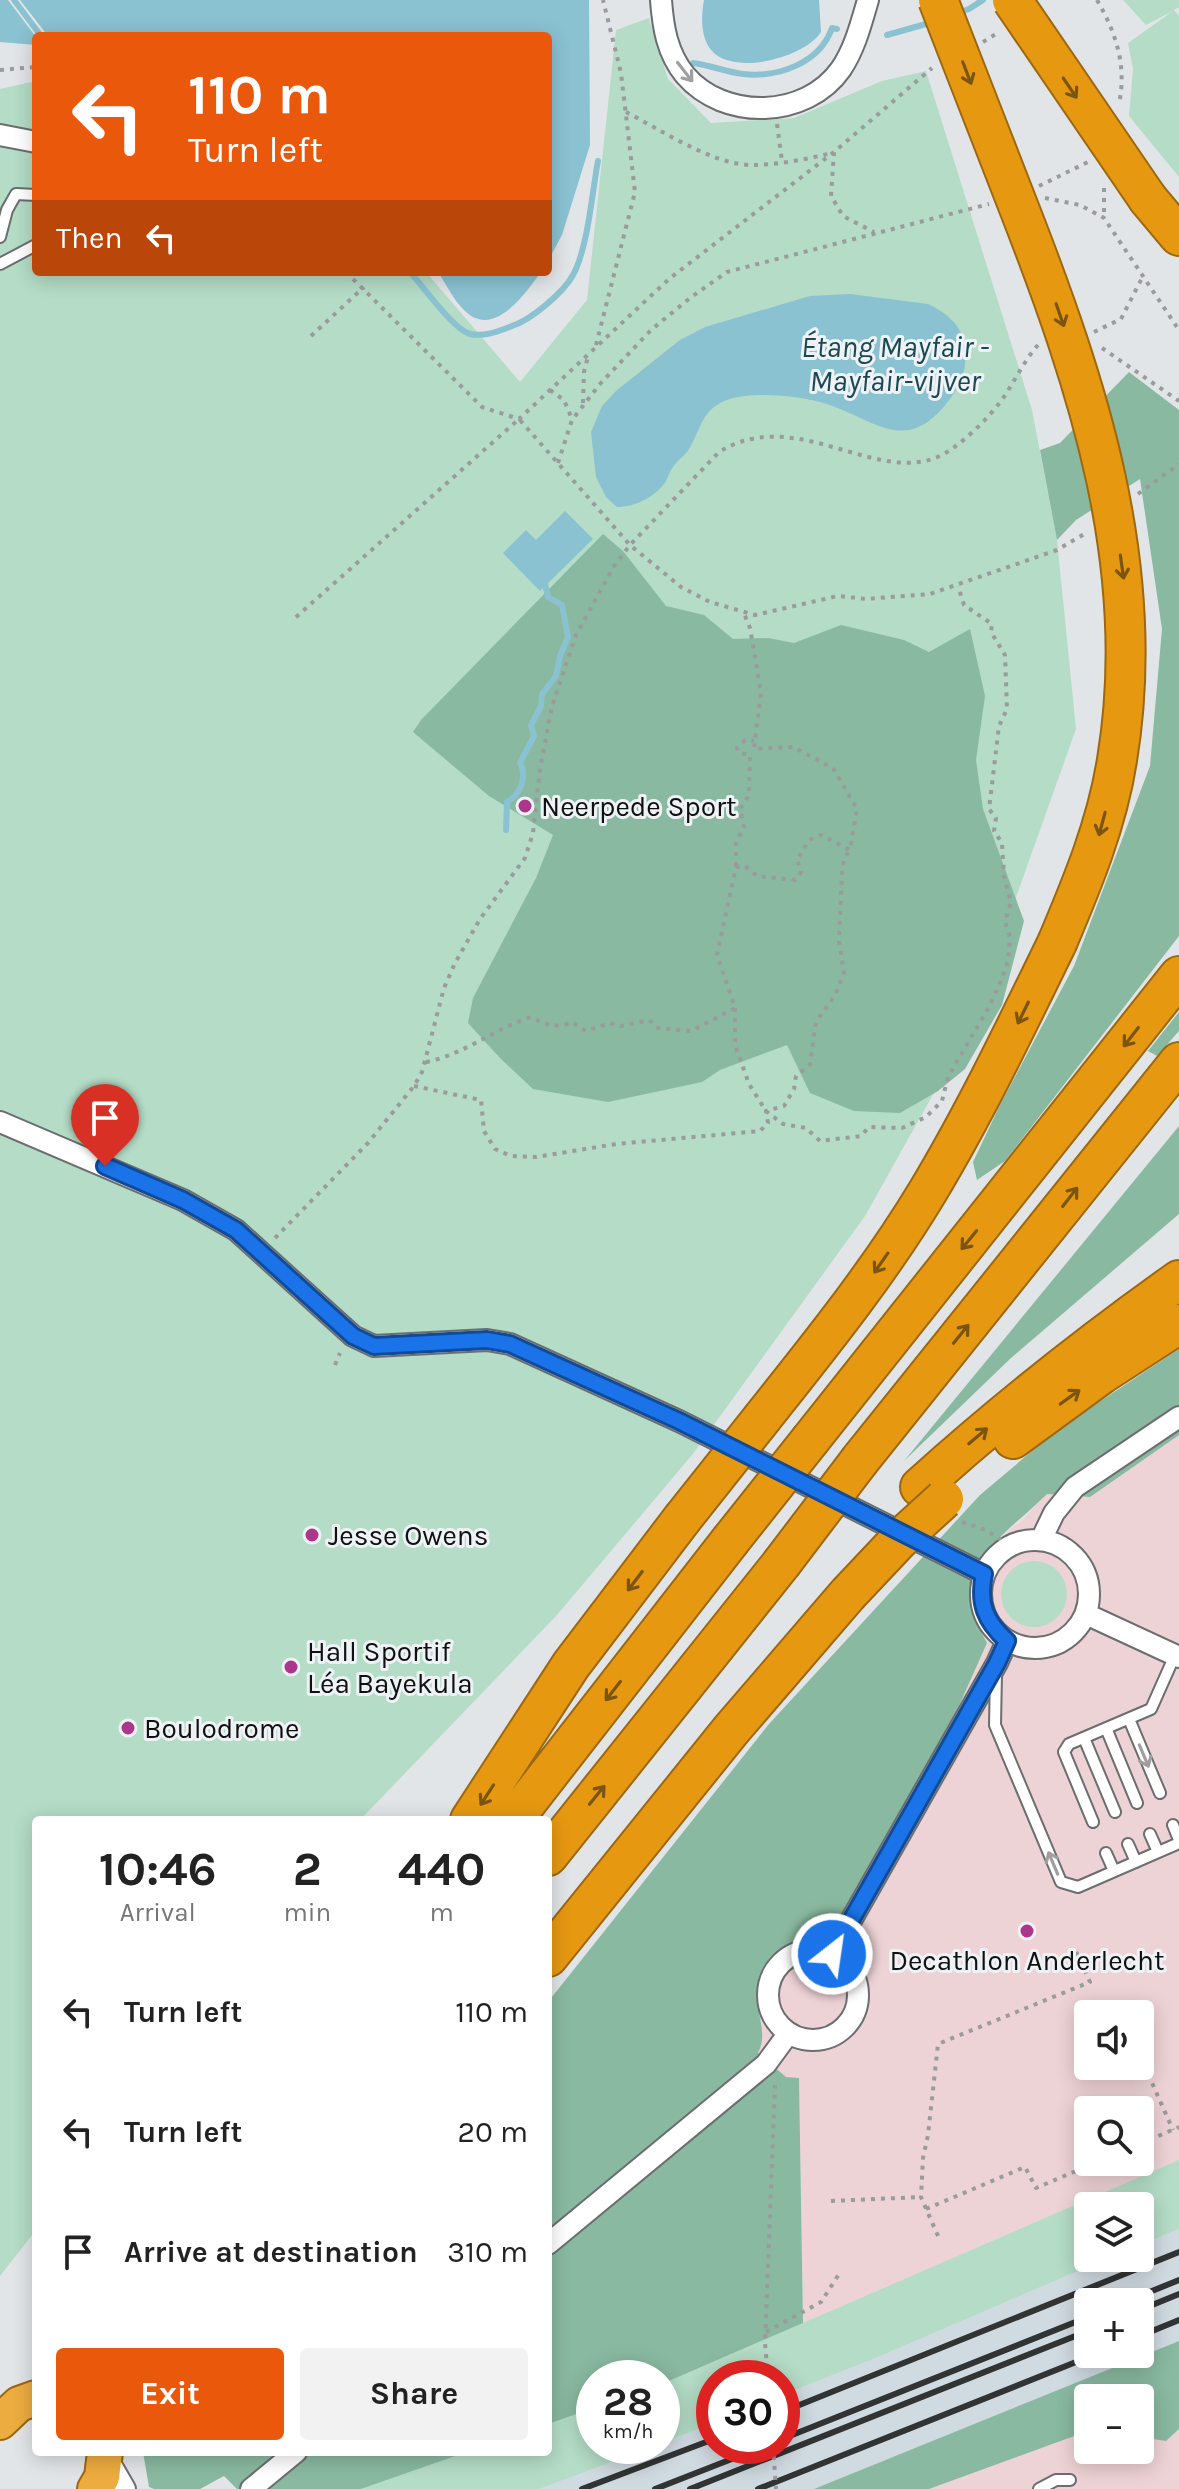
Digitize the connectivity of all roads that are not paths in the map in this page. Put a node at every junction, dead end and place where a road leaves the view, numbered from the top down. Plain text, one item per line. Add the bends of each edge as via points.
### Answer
1 (661, 0) edge
2 (868, 0) edge
3 (938, 0) edge
4 (1012, 0) edge
5 (0, 135) edge
6 (32, 141) edge
7 (32, 195) edge
8 (1179, 236) edge
9 (0, 237) edge
10 (32, 247) edge
11 (0, 264) edge
12 (1179, 976) edge
13 (1179, 1062) edge
14 (0, 1122) edge
15 (1179, 1280) edge
16 (1179, 1324) edge
17 (1179, 1417) edge
18 (942, 1503) junction
19 (1041, 1540) junction
20 (984, 1574) junction
21 (837, 1589) junction
22 (1086, 1614) junction
23 (1007, 1641) junction
24 (1177, 1656) edge
25 (997, 1663) junction
26 (1129, 1719) junction
27 (1106, 1728) junction
28 (1084, 1738) junction
29 (1160, 1793) dead end
30 (1137, 1803) dead end
31 (1115, 1812) dead end
32 (473, 1816) edge
33 (516, 1816) edge
34 (1093, 1822) dead end
35 (1173, 1825) dead end
36 (1150, 1834) dead end
37 (1179, 1842) edge
38 (1128, 1844) dead end
39 (552, 1851) edge
40 (1158, 1852) junction
41 (1106, 1853) dead end
42 (1136, 1862) junction
43 (1114, 1871) junction
44 (552, 1924) edge
45 (552, 1952) edge
46 (832, 1954) junction
47 (788, 2034) junction
48 (552, 2241) edge
49 (32, 2399) edge
50 (0, 2422) edge
51 (106, 2456) edge
52 (107, 2456) edge
53 (291, 2456) edge
54 (1070, 2480) dead end
55 (95, 2489) edge
56 (125, 2489) edge
57 (251, 2489) edge
58 (1039, 2489) edge

1 -> 2 street via 670,52 684,74 717,101 745,108 775,108 820,91 841,70
3 -> 32 highway, bridge via 1076,361 1104,466 1124,578 1127,667 1117,762 1097,843 1057,943 928,1191 847,1309 571,1665
4 -> 8 highway, bridge via 1098,129
5 - 6 street
7 - 9 lane via 16,194
10 - 11 lane
12 -> 33 highway, bridge
39 -> 13 highway, bridge
14 - 20 street via 183,1200 236,1230 353,1336 374,1346 487,1340 510,1344 672,1418
18 -> 15 highway via 973,1440
18 -> 16 highway via 1026,1428
17 - 19 street via 1075,1487
18 - 21 highway
19 - 20 street via 1010,1546
19 - 22 street via 1057,1544 1081,1565 1089,1589
20 - 23 street via 983,1611
21 - 44 highway via 713,1717
21 - 45 highway
22 - 23 street via 1061,1642 1025,1648
22 - 24 street
23 - 25 street
24 - 26 lane via 1151,1709
43 -> 25 lane via 1078,1887 1061,1882 995,1725
25 - 46 street
26 - 27 lane
26 -> 29 lane
27 - 28 lane
27 - 30 lane
28 - 31 lane
28 - 34 lane via 1064,1752
35 - 37 lane
36 - 40 lane
37 - 40 lane
38 - 42 lane
40 - 42 lane
41 - 43 lane
42 - 43 lane
46 - 47 street via 813,1949 794,1953 769,1982 774,2020
46 - 47 street via 851,1969 855,1980 859,1992 854,2015 842,2031 824,2040
47 - 48 street via 766,2064
49 - 50 highway
51 - 55 highway
52 - 56 street
53 - 57 street
54 - 58 lane

